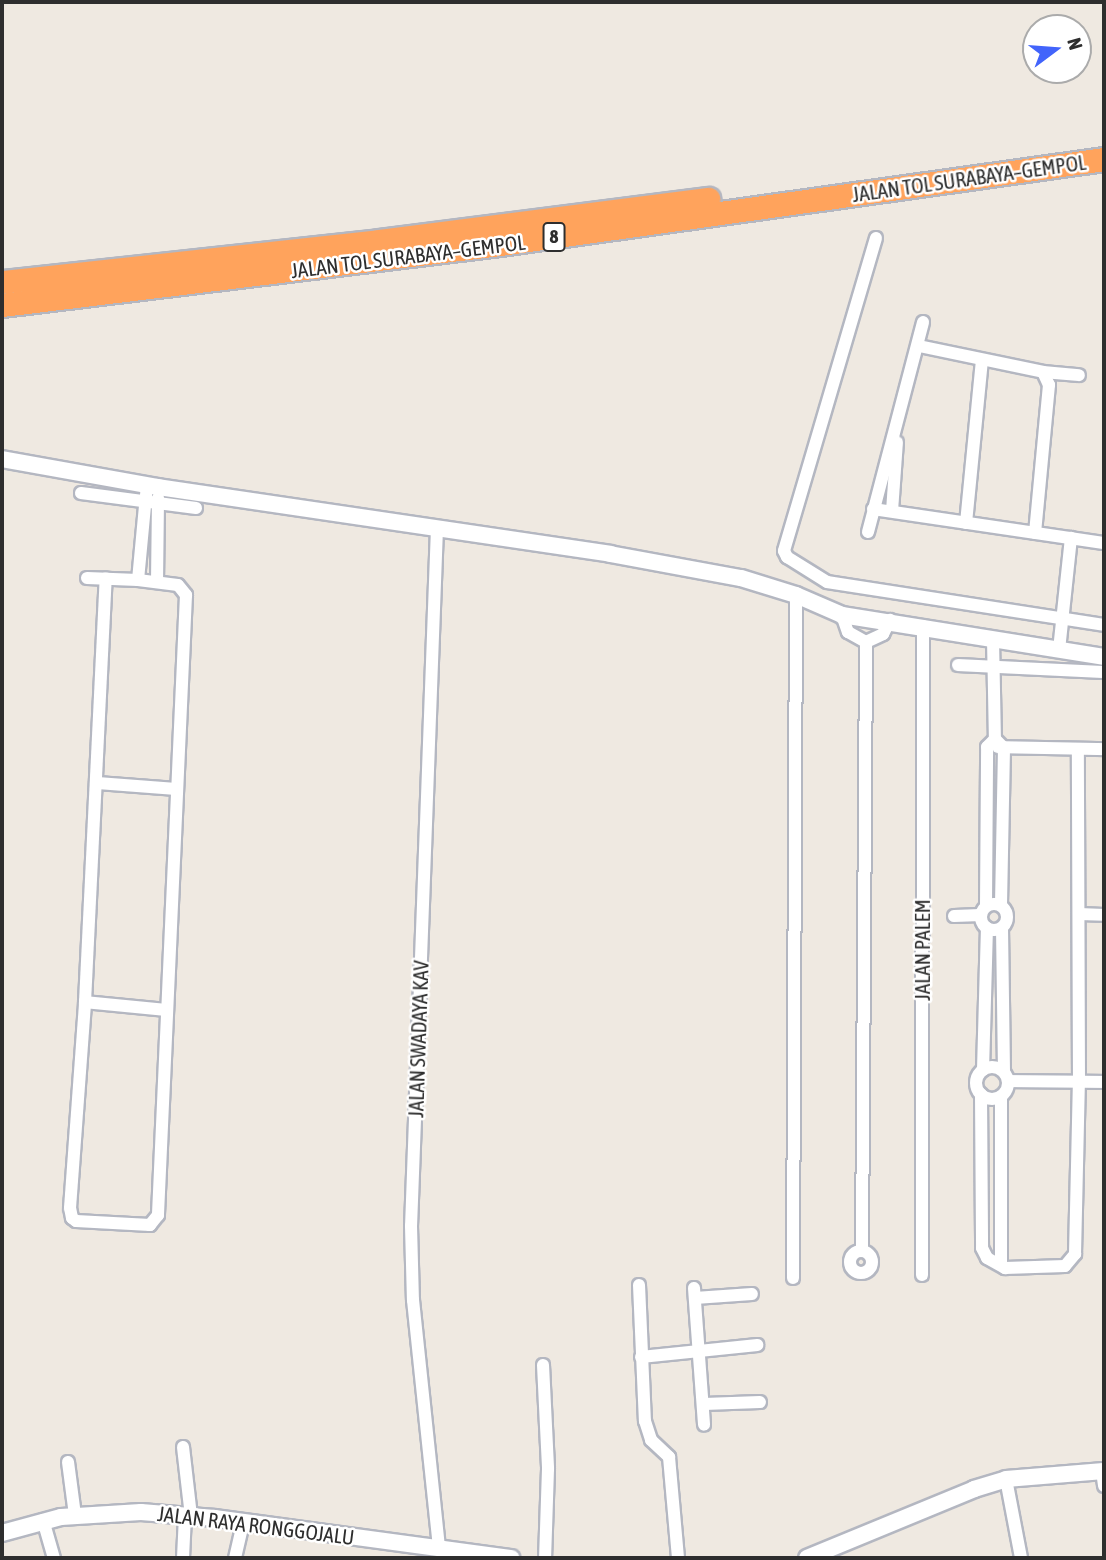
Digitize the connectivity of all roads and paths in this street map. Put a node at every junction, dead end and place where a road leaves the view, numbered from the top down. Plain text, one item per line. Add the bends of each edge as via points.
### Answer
1 (1104, 143) edge
2 (1104, 159) edge
3 (876, 238) dead end
4 (2, 282) edge
5 (2, 305) edge
6 (923, 322) dead end
7 (919, 346) junction
8 (982, 361) junction
9 (1043, 372) junction
10 (1079, 375) dead end
11 (2, 459) edge
12 (890, 468) junction
13 (81, 493) dead end
14 (152, 494) junction
15 (196, 508) dead end
16 (873, 509) junction
17 (892, 512) junction
18 (966, 523) junction
19 (437, 528) junction
20 (867, 532) dead end
21 (1035, 533) junction
22 (1071, 538) junction
23 (1104, 543) edge
24 (87, 578) dead end
25 (106, 579) junction
26 (138, 580) junction
27 (157, 582) junction
28 (796, 595) junction
29 (842, 615) junction
30 (890, 620) junction
31 (1104, 625) edge
32 (923, 626) junction
33 (1062, 635) junction
34 (993, 639) junction
35 (866, 642) junction
36 (958, 665) dead end
37 (995, 665) junction
38 (1103, 665) edge
39 (995, 745) junction
40 (1079, 749) junction
41 (1104, 749) edge
42 (97, 783) junction
43 (177, 789) junction
44 (1001, 905) junction
45 (984, 910) junction
46 (1079, 914) junction
47 (1104, 915) edge
48 (954, 916) dead end
49 (987, 928) junction
50 (1002, 928) junction
51 (85, 1002) junction
52 (166, 1010) junction
53 (983, 1070) junction
54 (1006, 1077) junction
55 (1079, 1082) junction
56 (1104, 1082) edge
57 (981, 1094) junction
58 (1001, 1097) junction
59 (862, 1251) dead end
60 (1001, 1264) junction
61 (922, 1275) dead end
62 (793, 1278) dead end
63 (639, 1285) dead end
64 (752, 1294) dead end
65 (757, 1345) dead end
66 (699, 1350) junction
67 (641, 1357) junction
68 (542, 1365) dead end
69 (760, 1402) dead end
70 (704, 1404) junction
71 (704, 1425) dead end
72 (183, 1447) dead end
73 (68, 1462) dead end
74 (1104, 1476) edge
75 (1006, 1479) junction
76 (75, 1515) junction
77 (188, 1516) junction
78 (43, 1520) junction
79 (243, 1522) junction
80 (2, 1533) edge
81 (450, 1553) edge
82 (54, 1558) edge
83 (183, 1558) edge
84 (235, 1558) edge
85 (511, 1558) edge
86 (545, 1558) edge
87 (678, 1558) edge
88 (807, 1558) edge
89 (1021, 1558) edge

1 - 4 highway, JALAN TOL SURABAYA–GEMPOL / 8 via 530,222
2 - 5 highway, JALAN TOL SURABAYA–GEMPOL / 8 via 500,244
3 - 33 street via 784,551 827,582
6 - 7 street
7 - 8 street
7 - 12 street via 899,414
8 - 9 street
8 - 18 street
9 - 10 street
9 - 21 street via 1049,385
11 - 14 street
12 - 16 street
12 - 17 street
13 - 14 street
14 - 15 street
14 - 19 street
14 - 26 street
14 - 27 street
16 - 17 street
16 - 20 street
17 - 18 street
18 - 21 street
19 - 28 street via 741,578
19 - 81 street, JALAN SWADAYA KAV via 411,1226 413,1300
21 - 22 street
22 - 23 street
22 - 33 street
24 - 25 street
25 - 26 street
25 - 42 street
26 - 27 street
27 - 43 street via 178,585 186,595
28 - 29 street
28 - 62 street
29 - 30 street
29 - 35 street via 848,632
30 - 32 street
30 - 35 street via 883,635
31 - 33 street
32 - 34 street
32 - 61 street, JALAN PALEM
33 - 34 street
33 - 38 street
34 - 37 street
35 - 59 street
36 - 37 street
37 - 38 street
37 - 39 street
39 - 40 street
39 - 44 street
39 - 45 street
40 - 41 street
40 - 46 street
42 - 43 street
42 - 51 street
43 - 52 street
44 - 45 street
44 - 50 street via 1007,919
45 - 48 street
45 - 49 street
46 - 47 street
46 - 55 street
49 - 50 street
49 - 53 street
50 - 54 street
51 - 52 street
51 - 52 street via 70,1208 76,1221 150,1225 158,1214
53 - 54 street via 994,1067
53 - 57 street via 977,1079
54 - 55 street
54 - 58 street
55 - 56 street
55 - 60 street via 1075,1254 1065,1266 1054,1268 1005,1268
57 - 58 street
57 - 60 street via 982,1248 987,1258
58 - 60 street
63 - 67 street
64 - 66 street via 694,1293
65 - 66 street
66 - 67 street
66 - 70 street
67 - 87 street via 645,1421 651,1440 669,1457
68 - 86 street via 548,1469
69 - 70 street
70 - 71 street
72 - 77 street
73 - 76 street
74 - 75 street
75 - 88 street
75 - 89 street
76 - 77 street, JALAN RAYA RONGGOJALU via 141,1512
76 - 78 street, JALAN RAYA RONGGOJALU
77 - 79 street, JALAN RAYA RONGGOJALU
77 - 83 street
78 - 80 street, JALAN RAYA RONGGOJALU
78 - 82 street
79 - 81 street, JALAN RAYA RONGGOJALU
79 - 84 street
81 - 85 street, JALAN RAYA RONGGOJALU

